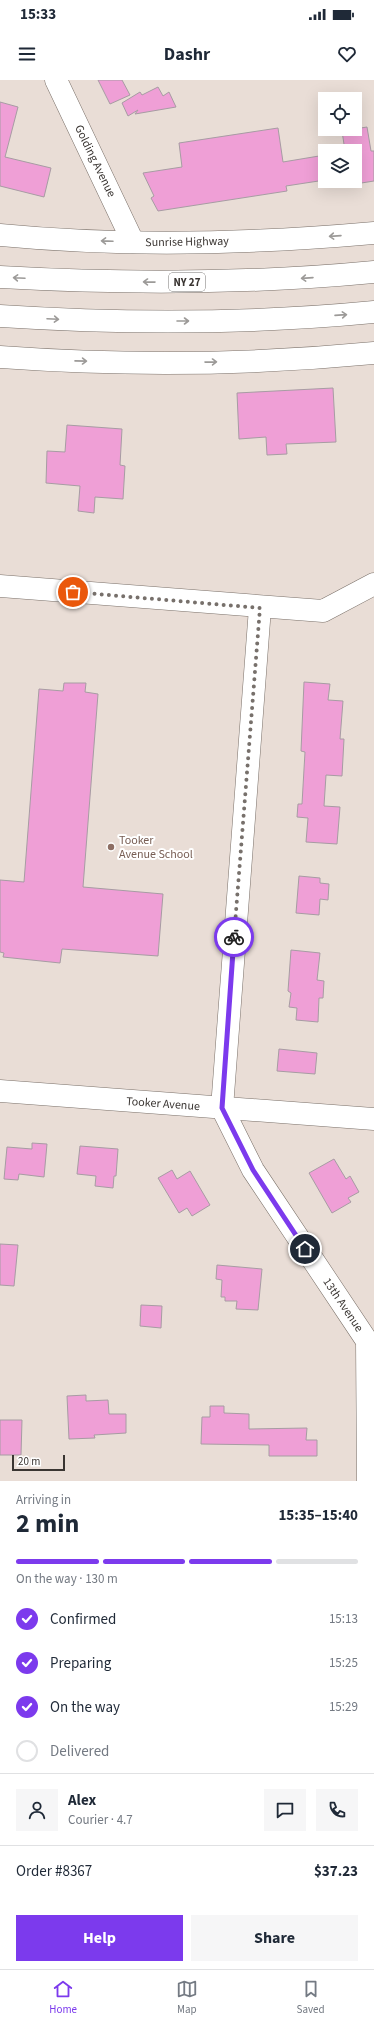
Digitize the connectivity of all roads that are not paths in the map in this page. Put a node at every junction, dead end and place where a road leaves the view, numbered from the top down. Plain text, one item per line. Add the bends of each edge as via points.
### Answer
1 (56, 80) edge
2 (374, 233) edge
3 (0, 236) edge
4 (133, 242) junction
5 (374, 272) edge
6 (0, 277) edge
7 (374, 312) edge
8 (0, 316) edge
9 (374, 353) edge
10 (0, 357) edge
11 (374, 584) edge
12 (0, 586) edge
13 (260, 608) junction
14 (0, 1091) edge
15 (222, 1108) junction
16 (374, 1119) edge
17 (368, 1481) edge

1 - 4 main road, Golding Avenue
2 -> 4 main road, Sunrise Highway via 263,241
4 -> 3 main road, Sunrise Highway
5 -> 6 main road, NY 27 via 291,279 164,282
8 -> 7 main road via 184,321 278,319
10 -> 9 main road via 174,362 270,361
11 - 13 main road via 323,612
12 - 13 main road
13 - 15 main road
14 - 15 main road, Tooker Avenue
15 - 16 main road, Tooker Avenue
15 - 17 main road, 13th Avenue via 253,1170 367,1341

